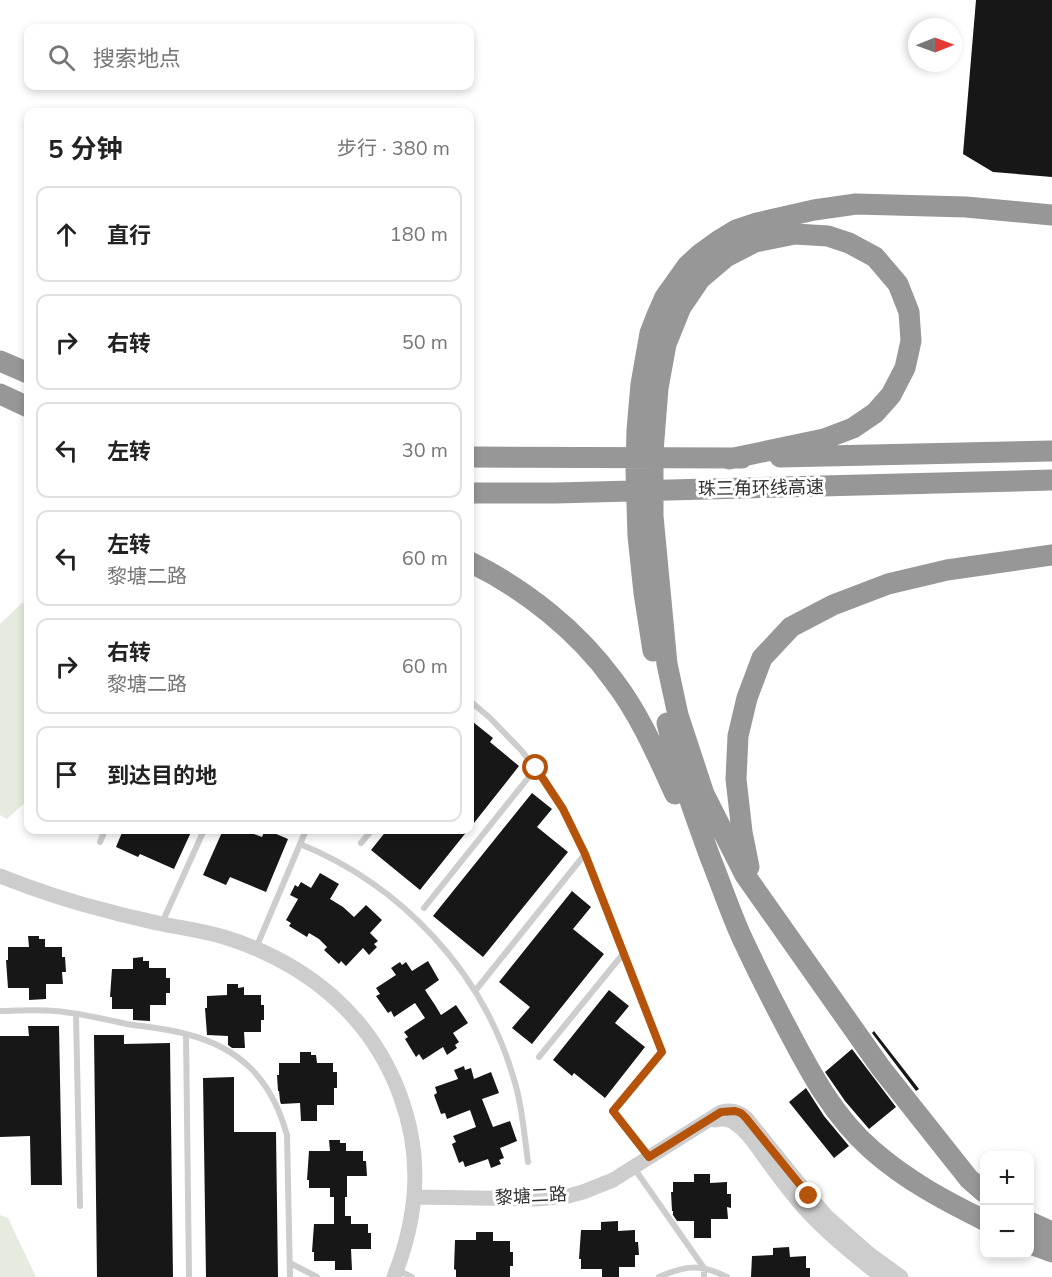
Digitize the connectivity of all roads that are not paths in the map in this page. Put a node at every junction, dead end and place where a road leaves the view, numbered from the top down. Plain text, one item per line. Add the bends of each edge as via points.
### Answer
1 (1052, 215) edge
2 (0, 362) edge
3 (24, 371) edge
4 (649, 386) junction
5 (0, 393) edge
6 (24, 400) edge
7 (24, 405) edge
8 (1052, 451) edge
9 (474, 457) edge
10 (729, 459) junction
11 (1052, 480) edge
12 (474, 494) edge
13 (1052, 555) edge
14 (474, 564) edge
15 (649, 565) junction
16 (474, 707) edge
17 (536, 768) junction
18 (103, 834) edge
19 (202, 834) edge
20 (304, 834) edge
21 (369, 834) edge
22 (100, 842) dead end
23 (361, 843) dead end
24 (300, 844) junction
25 (585, 854) junction
26 (0, 876) edge
27 (753, 886) junction
28 (424, 908) dead end
29 (162, 924) junction
30 (741, 936) junction
31 (256, 949) junction
32 (623, 954) junction
33 (475, 991) junction
34 (0, 1011) edge
35 (76, 1014) junction
36 (186, 1034) junction
37 (539, 1057) dead end
38 (700, 1124) junction
39 (649, 1157) junction
40 (528, 1162) dead end
41 (634, 1167) junction
42 (980, 1189) edge
43 (414, 1197) junction
44 (80, 1206) dead end
45 (980, 1218) edge
46 (1034, 1224) edge
47 (1052, 1233) edge
48 (1034, 1246) edge
49 (1052, 1252) edge
50 (290, 1263) junction
51 (704, 1268) junction
52 (395, 1273) edge
53 (189, 1277) edge
54 (290, 1277) edge
55 (317, 1277) edge
56 (412, 1277) edge
57 (659, 1277) edge
58 (704, 1277) edge
59 (727, 1277) edge
60 (882, 1277) edge
61 (901, 1277) edge

1 - 4 highway via 966,207 856,204 777,218 736,231 718,240 687,266 665,297 650,333
2 - 3 highway
4 - 10 highway via 681,307 700,279 726,257 755,242 795,234 828,236 875,257 898,284 909,312 911,341 905,368 891,395 875,413 853,428 824,439
4 - 15 highway via 637,430 636,471 638,536
5 - 6 highway
5 - 7 highway
8 - 10 highway, 珠三角环线高速
9 - 10 highway, 珠三角环线高速
11 - 12 highway, 珠三角环线高速
13 - 27 highway via 947,570 888,584 833,605 791,627 769,650 762,658 747,698 738,736 736,779
14 - 30 highway via 521,592 555,619 614,680 660,761
15 - 27 highway via 678,715 704,794
15 - 30 highway via 655,666 677,761
16 - 17 lane via 506,734
17 - 25 lane via 563,809
17 - 28 lane
18 - 22 lane
19 - 29 lane
20 - 24 lane
21 - 23 lane
24 - 31 lane
24 - 33 lane via 360,875 394,899 426,928
25 - 32 lane
25 - 33 lane
26 - 29 street via 105,911
27 - 42 highway via 881,1068
29 - 31 street via 203,931
30 - 45 highway via 818,1085 854,1132 909,1178
31 - 43 street via 324,988 346,1008 382,1055 402,1100 412,1138
32 - 37 lane
32 - 39 lane via 662,1052 613,1111
33 - 40 lane via 499,1036 513,1077
34 - 35 lane
35 - 36 lane
35 - 44 lane
36 - 50 lane via 239,1059 254,1071 275,1101 287,1135
36 - 53 lane
38 - 39 street, 黎塘二路
38 - 60 street, 黎塘二路 via 719,1118 736,1123 823,1228
38 - 61 street, 黎塘二路 via 721,1112 741,1113 827,1217
39 - 41 street, 黎塘二路
41 - 43 street, 黎塘二路 via 598,1187 568,1196
41 - 51 lane
43 - 52 street via 403,1255
46 - 47 highway
48 - 49 highway
50 - 54 lane
50 - 55 lane
51 - 57 lane via 676,1269
51 - 58 lane
51 - 59 lane
52 - 56 lane

